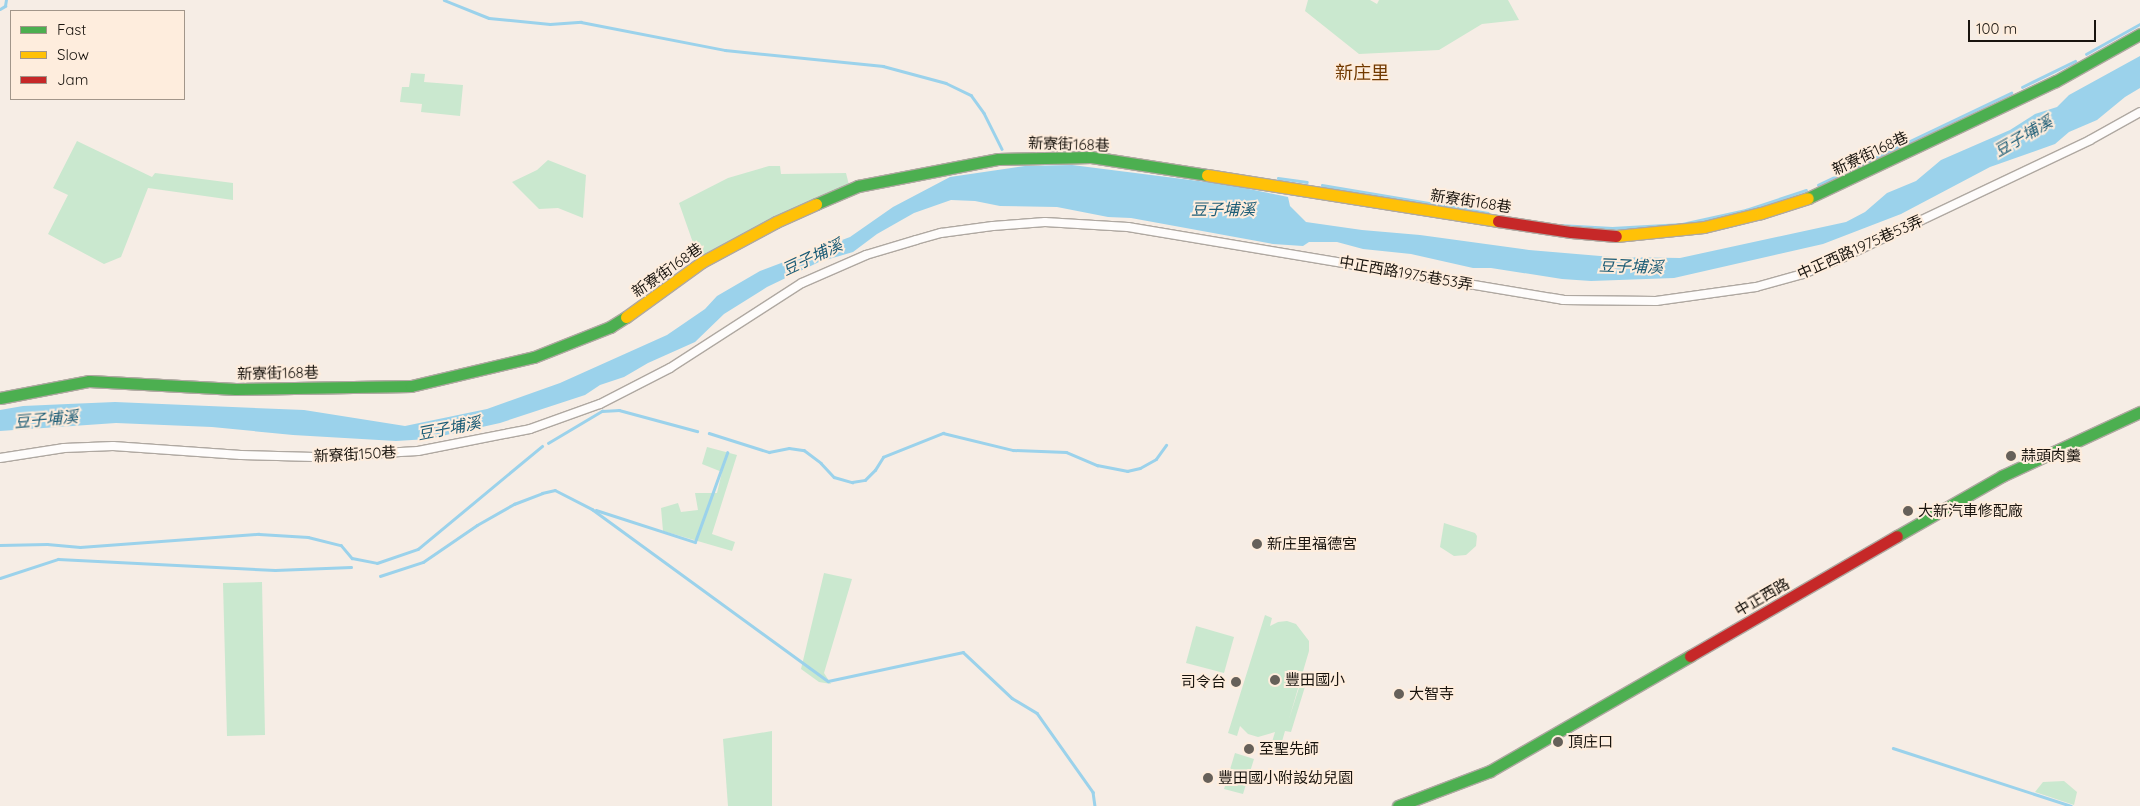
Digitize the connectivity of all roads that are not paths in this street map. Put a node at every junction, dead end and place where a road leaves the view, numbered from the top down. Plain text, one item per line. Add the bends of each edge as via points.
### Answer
1 (2140, 34) edge
2 (2140, 112) edge
3 (717, 338) joint
4 (0, 398) edge
5 (2140, 412) edge
6 (0, 458) edge
7 (1398, 806) edge

1 - 4 street, 新寮街168巷 via 2056,81 1817,195 1704,227 1614,236 1571,232 1091,157 998,158 858,186 776,222 702,262 610,328 534,357 411,386 236,390 89,382
2 - 3 street, 中正西路1975巷53弄 via 2090,140 1844,257 1803,274 1756,287 1656,301 1563,300 1147,230 1045,222 941,233 866,255 802,283
3 - 6 street, 新寮街150巷 via 670,368 600,404 530,429 418,451 314,457 113,446 64,448
5 - 7 street, 中正西路 via 2002,476 1490,771

